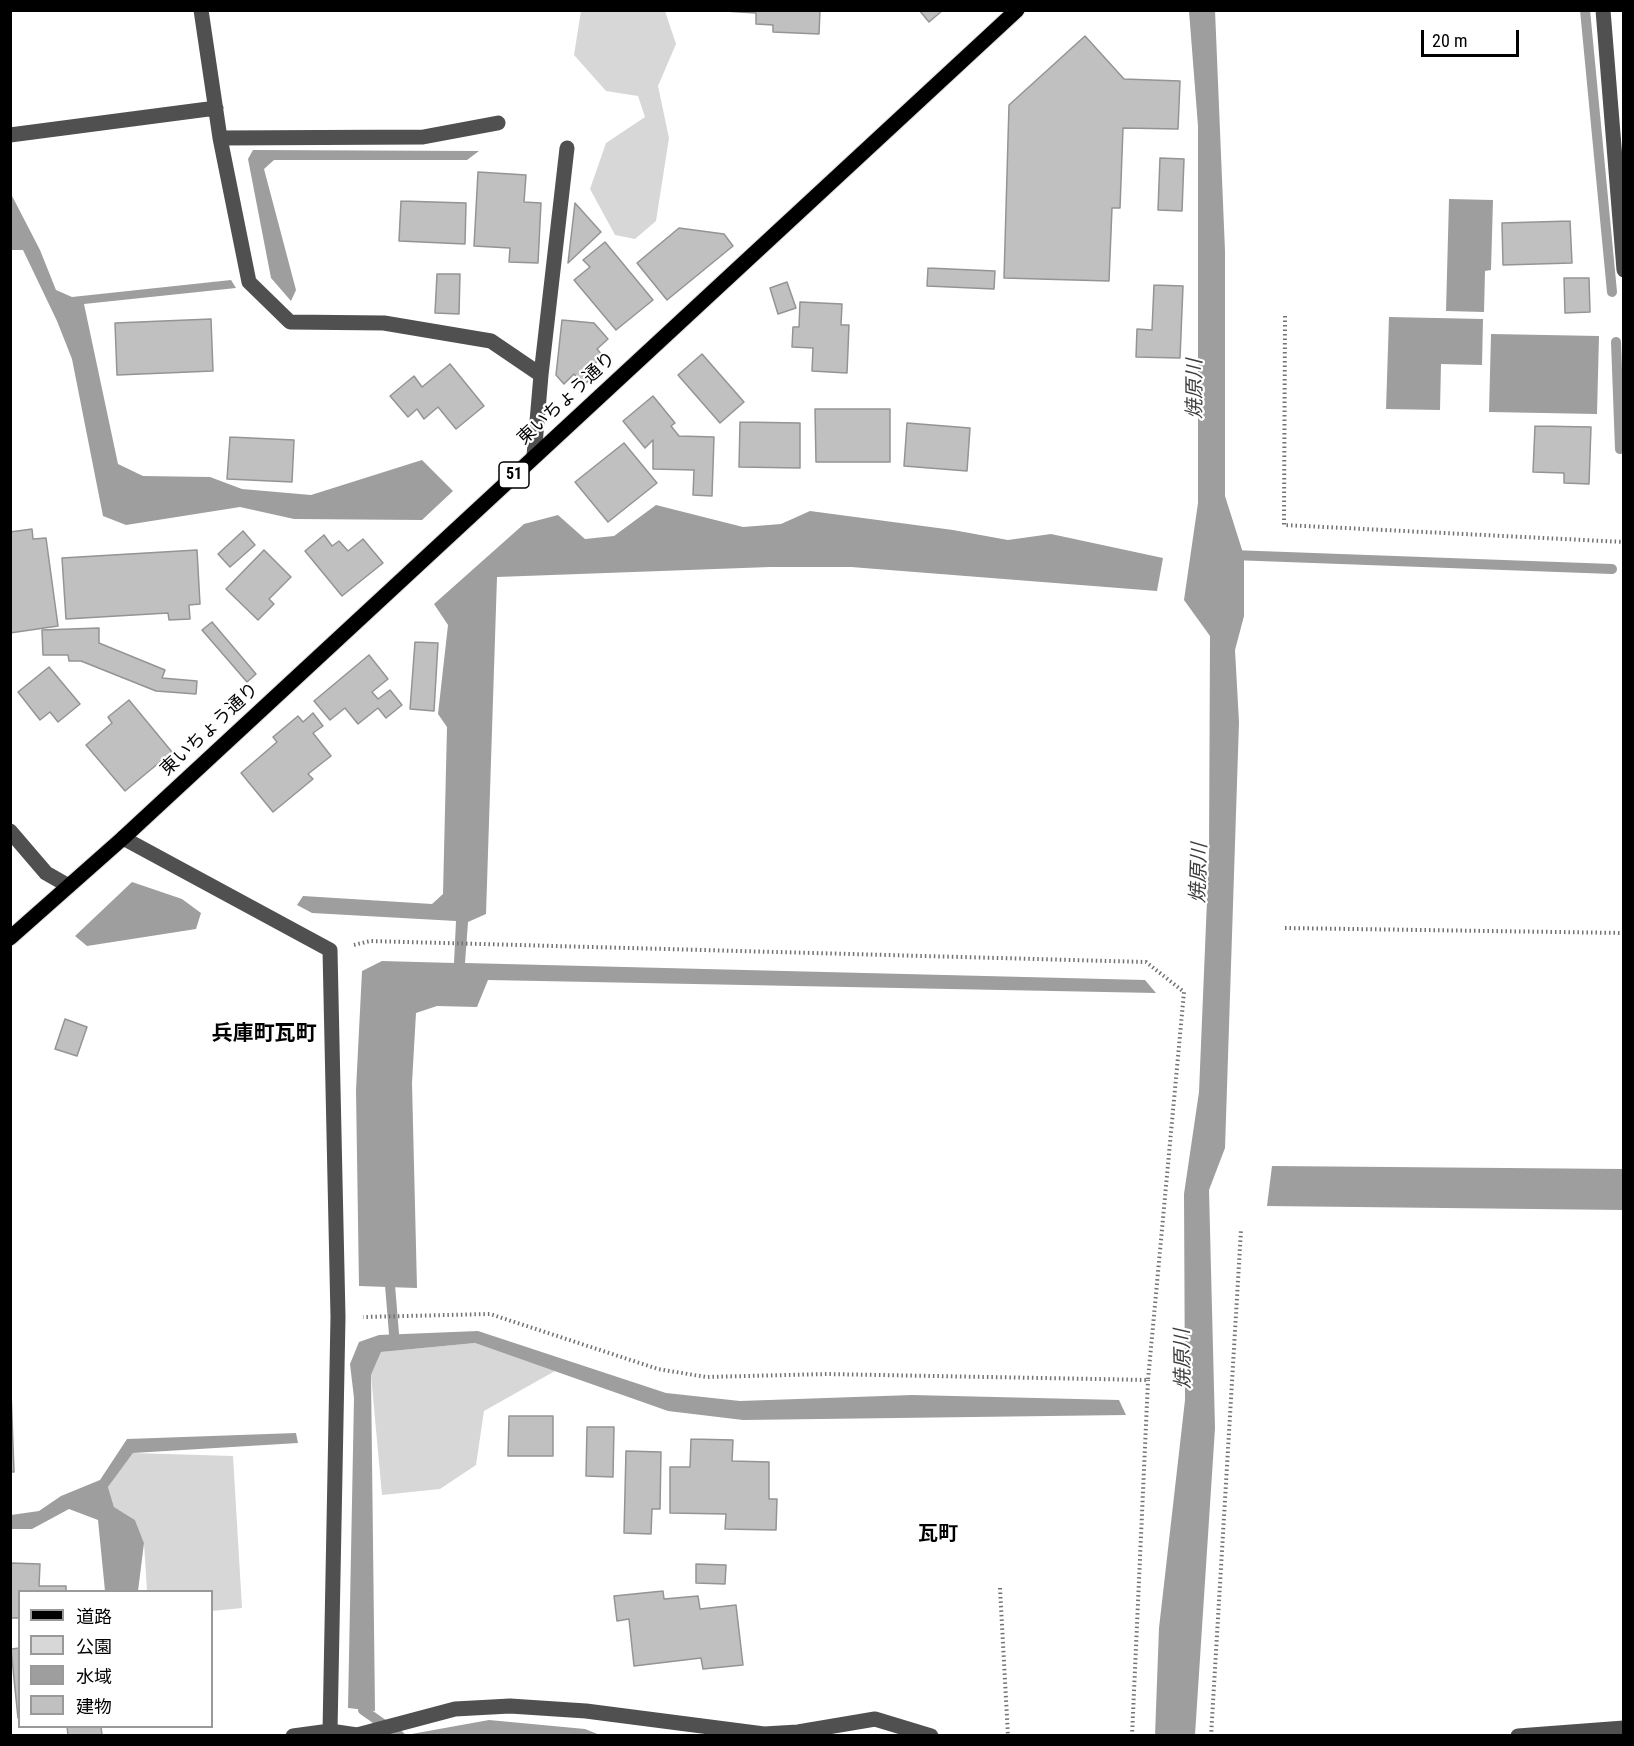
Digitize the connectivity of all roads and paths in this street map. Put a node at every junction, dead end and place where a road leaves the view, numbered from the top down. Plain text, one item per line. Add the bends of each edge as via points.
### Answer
1 (201, 10) edge
2 (1017, 10) edge
3 (1603, 10) edge
4 (216, 108) junction
5 (498, 123) dead end
6 (10, 135) edge
7 (220, 138) junction
8 (567, 148) dead end
9 (1623, 270) edge
10 (1285, 316) dead end
11 (540, 375) junction
12 (534, 456) junction
13 (1623, 542) edge
14 (10, 831) edge
15 (123, 838) junction
16 (67, 885) junction
17 (1285, 928) dead end
18 (1623, 933) edge
19 (10, 938) edge
20 (330, 950) junction
21 (1241, 1230) dead end
22 (338, 1317) junction
23 (1148, 1380) junction
24 (1000, 1588) dead end
25 (1623, 1728) edge
26 (331, 1733) edge
27 (357, 1735) edge
28 (293, 1736) edge
29 (931, 1736) edge
30 (1008, 1736) edge
31 (1132, 1736) edge
32 (1211, 1736) edge
33 (1518, 1736) edge

1 - 4 street
2 - 12 main road, 東いちょう通り / 51
3 - 9 street
4 - 6 street
4 - 7 street
5 - 7 street via 423,137
7 - 11 street via 249,282 290,322 384,323 491,341
8 - 11 street
10 - 13 path via 1284,525
11 - 12 street
12 - 15 main road, 東いちょう通り / 51
14 - 16 street via 46,873
15 - 16 main road, 東いちょう通り / 51
15 - 20 street
16 - 19 main road, 東いちょう通り / 51
17 - 18 path
20 - 22 street
20 - 23 path via 370,941 1146,962 1184,992
21 - 32 path
22 - 23 path via 490,1314 658,1369 706,1377 827,1374
22 - 26 street
23 - 31 path
24 - 30 path
25 - 33 street
26 - 27 street
26 - 28 street
27 - 29 street via 455,1709 510,1706 586,1711 764,1734 875,1719

